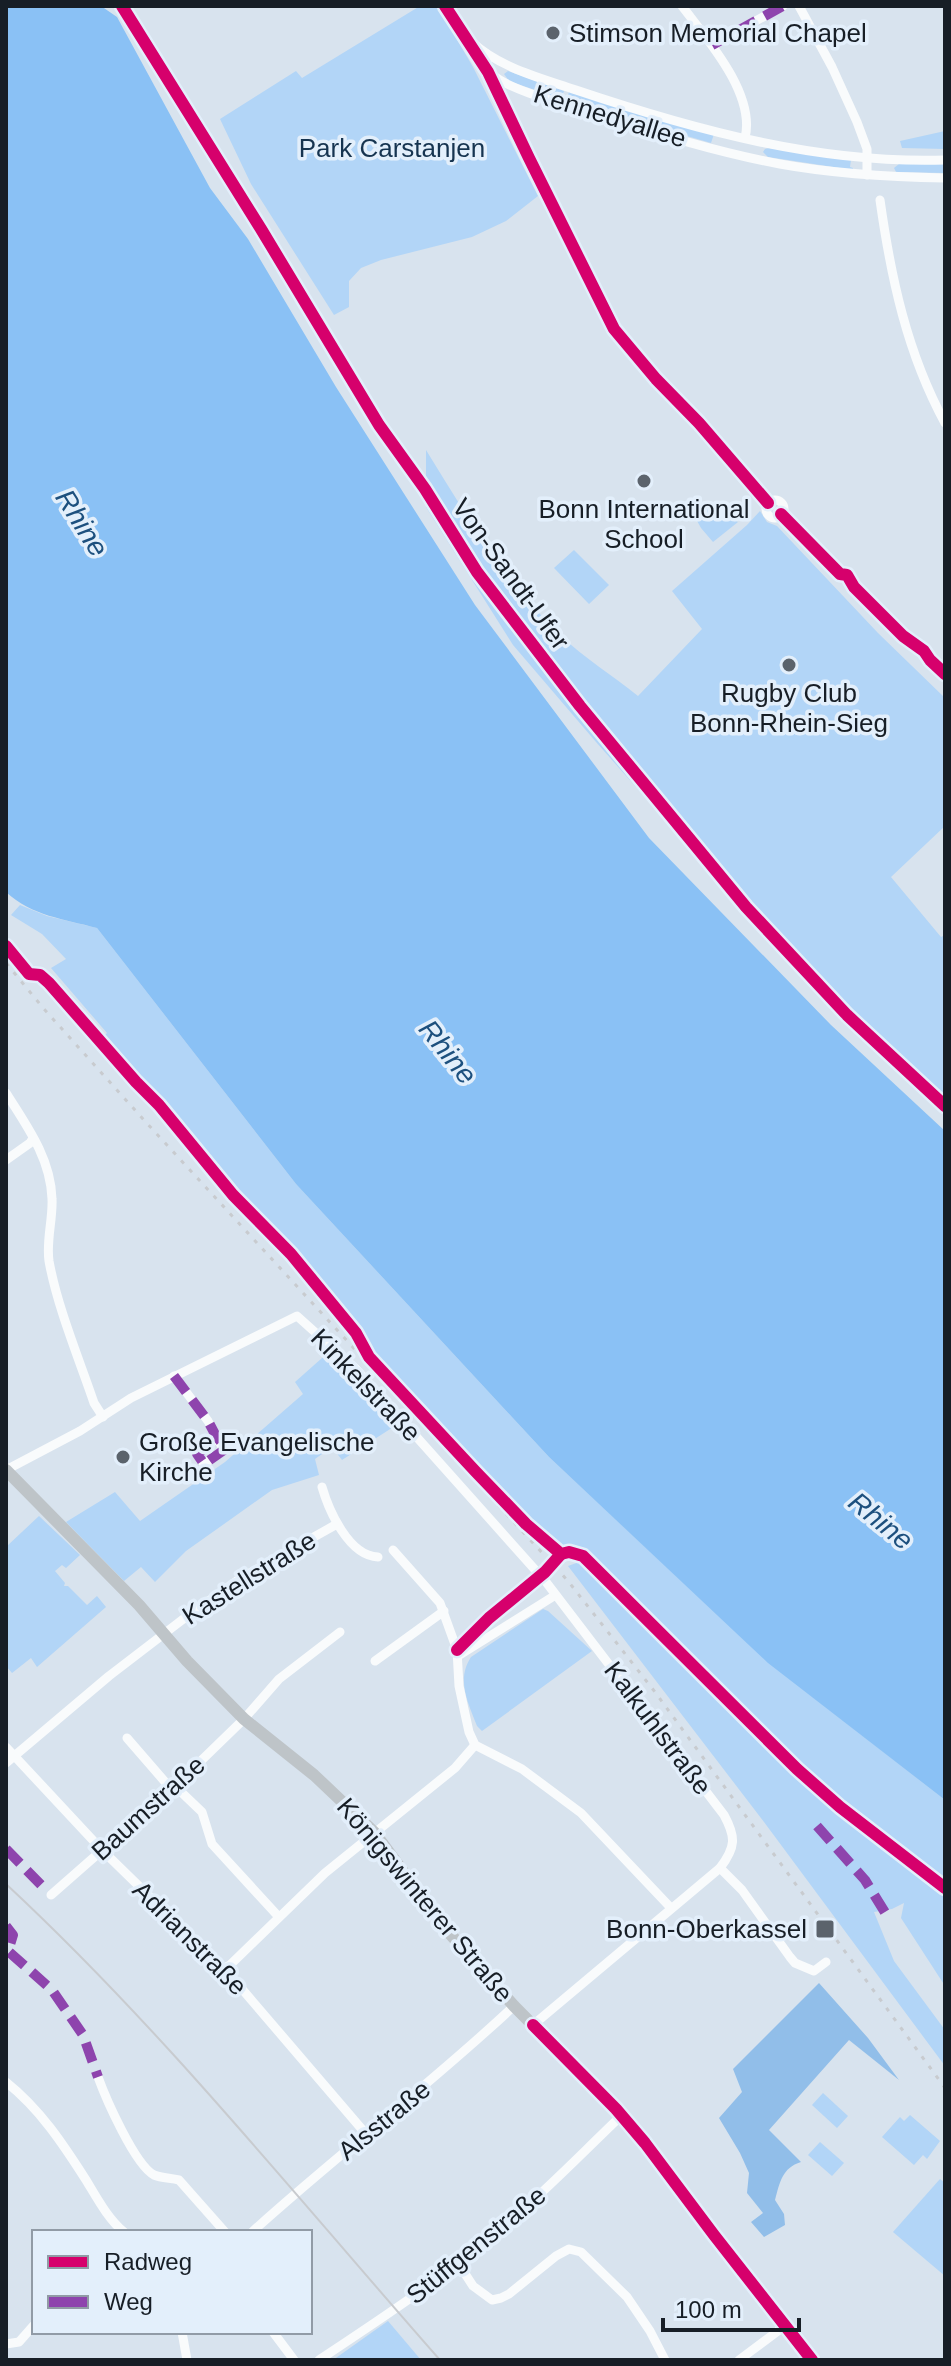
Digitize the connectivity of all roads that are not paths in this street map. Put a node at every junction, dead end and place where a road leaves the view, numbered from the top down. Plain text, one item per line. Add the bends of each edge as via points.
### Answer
1 (445, 6) edge
2 (682, 6) edge
3 (783, 6) edge
4 (799, 6) edge
5 (462, 31) junction
6 (712, 45) junction
7 (487, 54) junction
8 (503, 63) junction
9 (490, 73) junction
10 (740, 137) junction
11 (758, 141) junction
12 (730, 153) junction
13 (754, 158) junction
14 (868, 158) junction
15 (887, 159) junction
16 (945, 160) edge
17 (867, 175) junction
18 (886, 176) junction
19 (945, 178) edge
20 (880, 200) dead end
21 (945, 423) edge
22 (768, 503) dead end
23 (799, 531) dead end
24 (945, 674) edge
25 (6, 1093) edge
26 (33, 1138) junction
27 (6, 1160) edge
28 (174, 1376) junction
29 (103, 1417) junction
30 (217, 1438) dead end
31 (6, 1470) edge
32 (322, 1487) dead end
33 (337, 1524) junction
34 (393, 1550) dead end
35 (378, 1557) dead end
36 (554, 1596) junction
37 (444, 1611) junction
38 (340, 1632) dead end
39 (163, 1634) junction
40 (458, 1656) junction
41 (375, 1661) dead end
42 (244, 1719) junction
43 (127, 1738) dead end
44 (475, 1745) junction
45 (6, 1747) edge
46 (10, 1760) edge
47 (174, 1787) junction
48 (374, 1832) junction
49 (102, 1850) junction
50 (720, 1868) junction
51 (51, 1895) dead end
52 (671, 1908) junction
53 (278, 1916) junction
54 (826, 1962) dead end
55 (223, 1969) junction
56 (514, 2006) junction
57 (533, 2025) junction
58 (98, 2077) dead end
59 (6, 2082) edge
60 (622, 2115) junction
61 (366, 2134) junction
62 (120, 2230) edge
63 (223, 2230) edge
64 (254, 2230) edge
65 (458, 2263) junction
66 (784, 2324) junction
67 (32, 2327) edge
68 (182, 2334) edge
69 (274, 2334) edge
70 (6, 2344) edge
71 (187, 2360) edge
72 (294, 2360) edge
73 (319, 2360) edge
74 (665, 2360) edge
75 (739, 2360) edge
76 (812, 2360) edge

1 - 5 street
2 - 6 street
3 - 6 street
4 - 14 street via 849,102
5 - 7 street, Kennedyallee
5 - 9 street
6 - 10 street via 740,94 747,127
7 - 8 street, Kennedyallee
7 - 9 street
8 - 9 street, Kennedyallee via 495,64
8 - 10 street, Kennedyallee via 628,107
9 - 12 street, Kennedyallee via 562,104
9 - 22 street via 614,329
10 - 11 street, Kennedyallee
10 - 12 street
11 - 13 street
11 - 14 street, Kennedyallee
12 - 13 street, Kennedyallee
13 - 17 street, Kennedyallee
14 - 15 street, Kennedyallee
14 - 17 street
15 - 16 street, Kennedyallee
15 - 18 street
17 - 18 street, Kennedyallee
18 - 19 street, Kennedyallee
20 - 21 street via 896,297 930,396
23 - 24 street
25 - 26 street
26 - 27 street
26 - 29 street via 51,1180 48,1258 54,1284
28 - 29 street, Kinkelstraße
28 - 30 street
28 - 36 street, Kinkelstraße via 297,1316 356,1369
29 - 31 street, Kinkelstraße
31 - 39 main road, Königswinterer Straße
32 - 33 street, Kastellstraße
33 - 35 street, Kastellstraße via 366,1555
33 - 39 street, Kastellstraße via 241,1578
34 - 37 street
36 - 40 street
36 - 50 street, Kalkuhlstraße via 724,1815 734,1835
37 - 40 street
37 - 41 street
38 - 42 street, Baumstraße via 279,1679
39 - 42 main road, Königswinterer Straße
39 - 46 street, Kastellstraße
40 - 44 street via 459,1686
42 - 47 street, Baumstraße
42 - 48 main road, Königswinterer Straße
43 - 47 street
44 - 48 street via 455,1768
44 - 52 street via 522,1769 581,1813
45 - 46 street, Adrianstraße
46 - 49 street, Adrianstraße
47 - 49 street, Baumstraße
47 - 53 street via 202,1812 212,1844
48 - 53 street
48 - 56 main road, Königswinterer Straße via 444,1927
49 - 51 street, Baumstraße
49 - 55 street, Adrianstraße
50 - 52 street
50 - 54 street via 795,1963 814,1971
52 - 57 street
53 - 55 street
55 - 61 street, Adrianstraße
56 - 57 main road, Königswinterer Straße
56 - 61 street, Alsstraße
57 - 60 main road, Königswinterer Straße
58 - 63 street via 148,2171 179,2180
59 - 62 street via 44,2118
60 - 65 street, Stüffgenstraße
60 - 66 main road, Königswinterer Straße
61 - 64 street, Alsstraße
65 - 73 street, Stüffgenstraße
65 - 74 street via 473,2286 492,2300 509,2294 556,2256 569,2249 581,2252 632,2303
66 - 75 street
66 - 76 main road, Königswinterer Straße
67 - 70 street via 19,2342
68 - 71 street
69 - 72 street

